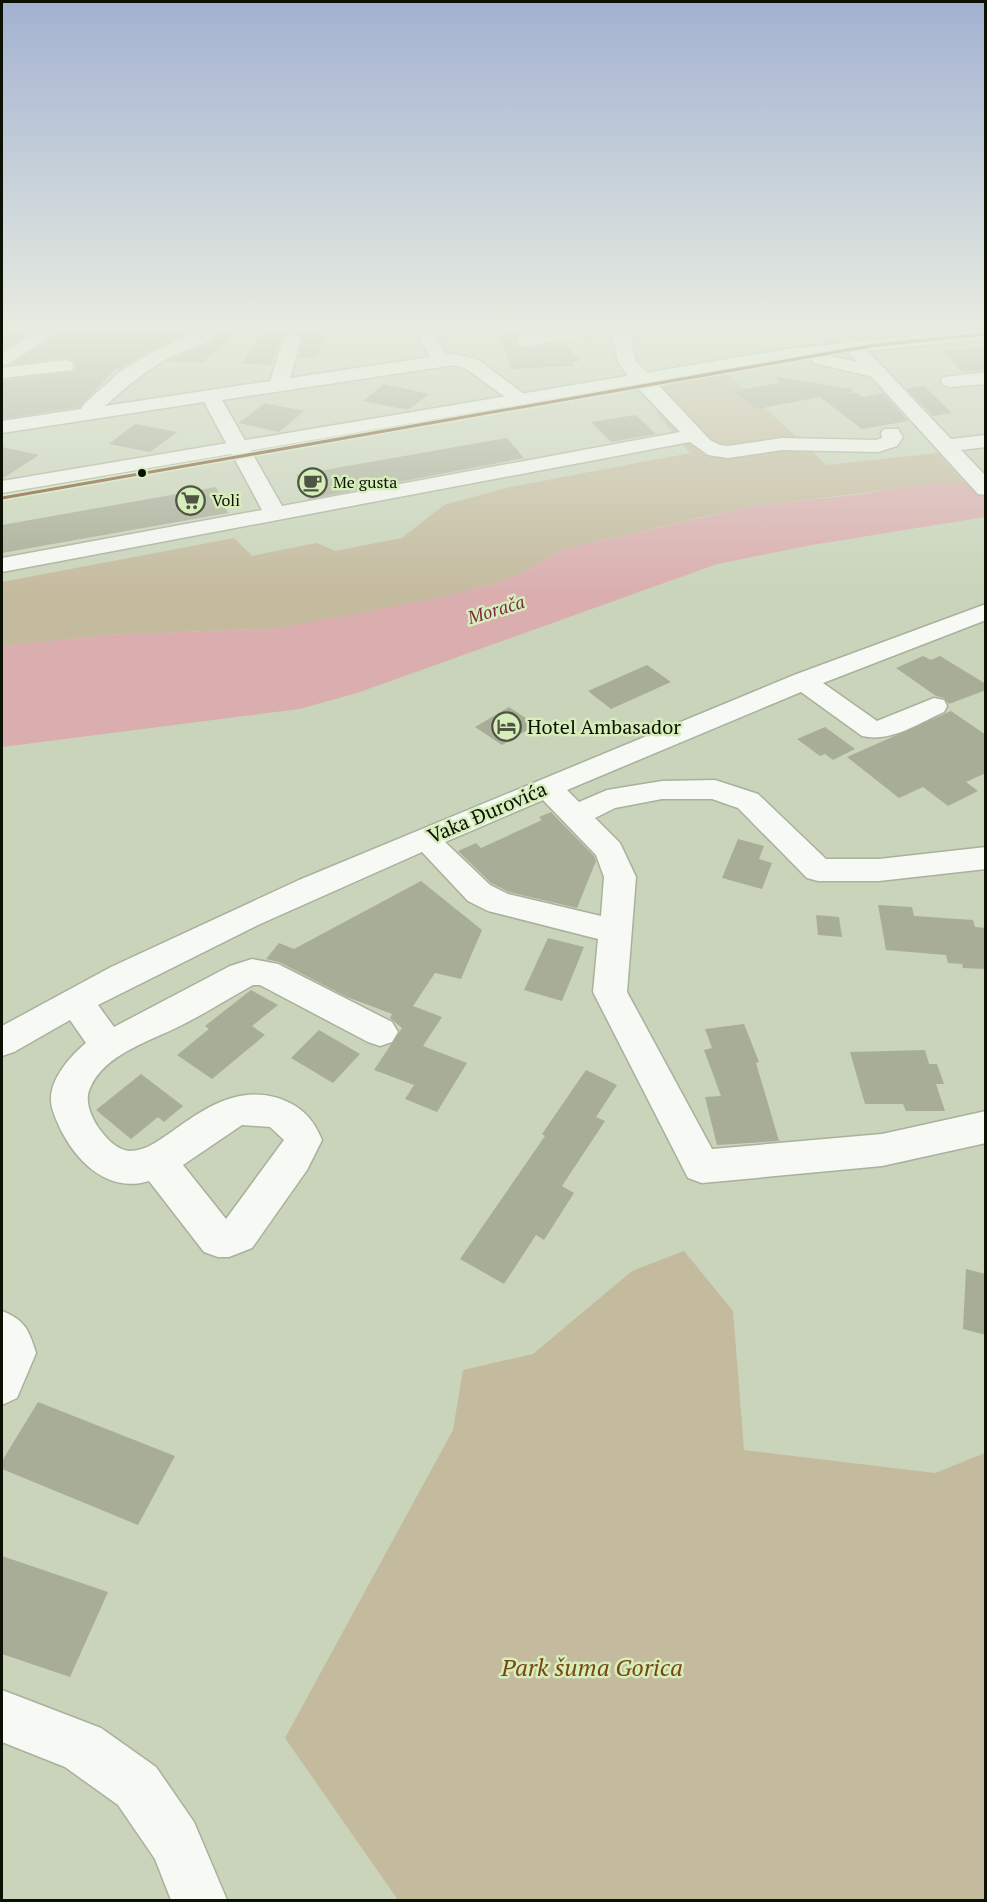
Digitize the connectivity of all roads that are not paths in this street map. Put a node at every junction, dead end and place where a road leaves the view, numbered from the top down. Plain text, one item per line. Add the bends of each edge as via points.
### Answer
1 (54, 420) edge
2 (223, 420) edge
3 (405, 420) edge
4 (429, 420) edge
5 (680, 420) edge
6 (921, 420) edge
7 (2, 427) edge
8 (891, 433) dead end
9 (695, 435) junction
10 (986, 441) edge
11 (947, 449) junction
12 (241, 452) junction
13 (2, 487) edge
14 (986, 489) edge
15 (2, 498) edge
16 (274, 513) junction
17 (2, 565) edge
18 (986, 611) edge
19 (802, 681) junction
20 (934, 706) dead end
21 (547, 788) junction
22 (576, 816) junction
23 (436, 850) dead end
24 (986, 858) edge
25 (615, 931) junction
26 (76, 1001) junction
27 (380, 1032) dead end
28 (2, 1042) edge
29 (108, 1046) junction
30 (986, 1128) edge
31 (156, 1161) dead end
32 (2, 1331) edge
33 (2, 1383) edge
34 (2, 1716) edge
35 (199, 1900) edge

1 - 7 street
2 - 12 street
3 - 12 street
4 - 12 street
5 - 9 street
6 - 11 street
8 - 9 street via 890,442 878,446 782,444 728,453 708,448
9 - 16 street
10 - 11 street
11 - 14 street
12 - 13 street
12 - 15 street
12 - 16 street
16 - 17 street
18 - 19 street, Vaka Đurovića
19 - 20 street via 872,730
19 - 21 street, Vaka Đurovića
21 - 22 street
21 - 26 street, Vaka Đurovića via 235,922
22 - 24 street via 606,800 662,790 715,789 748,801 818,870 879,870
22 - 25 street via 609,850 620,877
23 - 25 street via 479,893 499,903
25 - 30 street via 610,992 702,1166 882,1150
26 - 28 street, Vaka Đurovića
26 - 29 street
27 - 29 street via 266,973 252,972
29 - 31 street via 92,1059 72,1086 69,1101 81,1132 94,1150 117,1165 135,1168
32 - 33 street via 15,1353
34 - 35 street via 82,1747 137,1786 175,1841

